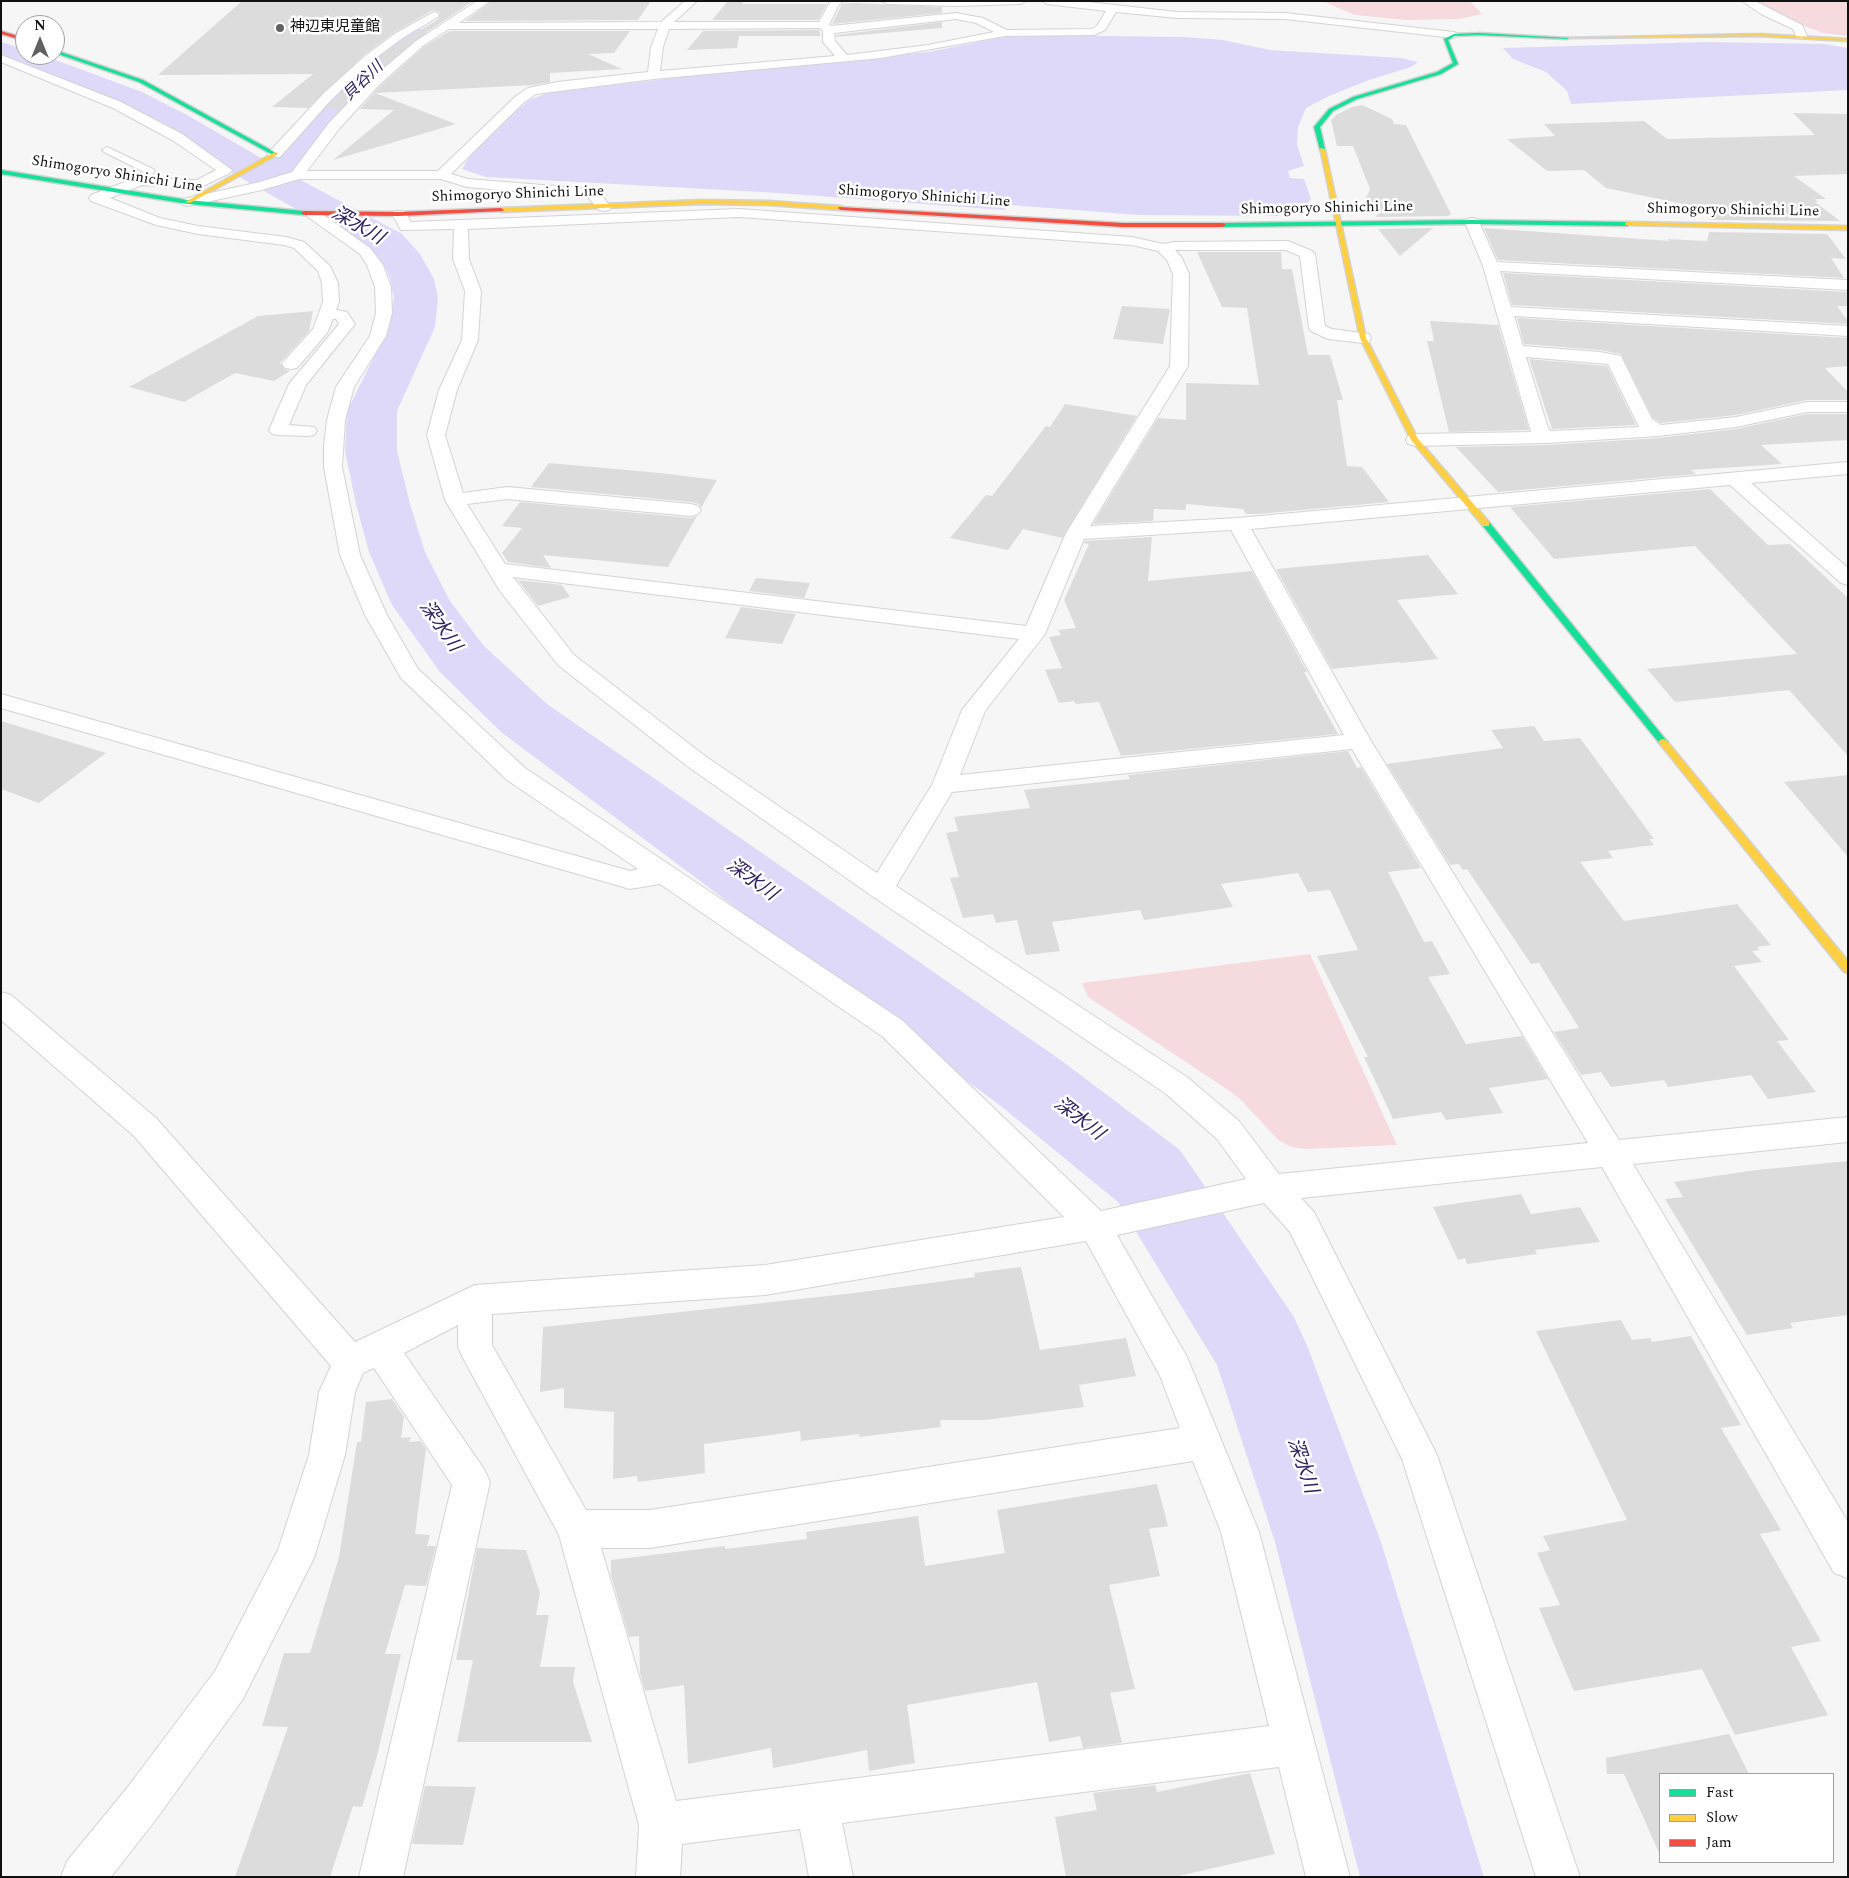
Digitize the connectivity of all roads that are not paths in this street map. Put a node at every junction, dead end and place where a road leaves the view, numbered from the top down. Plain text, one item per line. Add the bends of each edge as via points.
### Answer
1 (485, 1) edge
2 (692, 1) edge
3 (838, 1) edge
4 (887, 1) edge
5 (1021, 1) edge
6 (1046, 1) edge
7 (1747, 1) edge
8 (445, 8) dead end
9 (1113, 8) junction
10 (664, 24) junction
11 (445, 26) junction
12 (826, 28) junction
13 (1, 32) edge
14 (1005, 33) junction
15 (1454, 35) junction
16 (1801, 36) junction
17 (15, 37) edge
18 (1848, 40) edge
19 (65, 55) edge
20 (1, 58) edge
21 (844, 58) junction
22 (654, 75) junction
23 (108, 150) dead end
24 (275, 154) junction
25 (1, 172) edge
26 (442, 175) junction
27 (292, 177) junction
28 (140, 181) junction
29 (116, 189) junction
30 (188, 202) junction
31 (604, 206) junction
32 (313, 214) junction
33 (399, 214) junction
34 (1472, 222) junction
35 (1336, 223) junction
36 (461, 226) junction
37 (1848, 228) edge
38 (1162, 248) junction
39 (1491, 266) junction
40 (1848, 285) edge
41 (1504, 311) junction
42 (327, 314) junction
43 (1848, 331) edge
44 (1363, 338) junction
45 (1516, 350) junction
46 (291, 364) dead end
47 (1848, 407) edge
48 (321, 431) junction
49 (1658, 431) junction
50 (1547, 437) junction
51 (1415, 440) junction
52 (1848, 468) edge
53 (1734, 478) junction
54 (456, 500) junction
55 (1468, 502) junction
56 (691, 510) dead end
57 (1238, 524) junction
58 (1076, 533) junction
59 (498, 569) junction
60 (1843, 570) edge
61 (1034, 634) junction
62 (1, 701) edge
63 (1358, 741) junction
64 (944, 785) junction
65 (665, 874) junction
66 (881, 889) junction
67 (1848, 969) edge
68 (1, 1003) edge
69 (1848, 1129) edge
70 (1611, 1154) junction
71 (1270, 1188) junction
72 (1113, 1222) junction
73 (475, 1300) junction
74 (365, 1355) junction
75 (1204, 1442) junction
76 (576, 1529) junction
77 (1848, 1559) edge
78 (1294, 1744) junction
79 (817, 1804) junction
80 (661, 1825) junction
81 (83, 1877) edge
82 (381, 1877) edge
83 (658, 1877) edge
84 (831, 1877) edge
85 (1328, 1877) edge
86 (1558, 1877) edge

1 - 11 street
2 - 10 street
3 - 12 street
4 - 5 street
6 - 9 street
7 - 16 street via 1798,27
8 - 24 street via 369,58 328,96
9 - 14 street via 1101,28 1094,32
9 - 15 street via 1176,15 1285,16
10 - 11 street
10 - 12 street
10 - 22 street
11 - 27 street via 375,82
12 - 14 street via 956,16 979,20
12 - 21 street via 829,42
13 - 17 street
14 - 21 street via 928,48
15 - 16 street via 1567,38
15 - 35 street via 1446,40 1456,63 1439,73 1355,98 1331,110 1317,127
16 - 18 street
19 - 24 street via 140,81
20 - 28 street via 117,104 177,137 225,170 199,184
21 - 22 street
22 - 26 street via 532,91
23 - 28 lane via 150,172
24 - 30 street
25 - 29 street, Shimogoryo Shinichi Line
26 - 27 street
26 - 31 street via 467,183 592,193
27 - 30 street
28 - 29 street
29 - 30 street, Shimogoryo Shinichi Line
29 - 42 street via 96,198 156,221 299,245 325,269 331,302
30 - 32 street, Shimogoryo Shinichi Line
31 - 33 street, Shimogoryo Shinichi Line
31 - 35 street, Shimogoryo Shinichi Line via 768,203 1123,225
32 - 33 street, Shimogoryo Shinichi Line
32 - 48 street via 365,251 375,265 383,287 384,313 378,336
33 - 36 street via 406,227
34 - 35 street, Shimogoryo Shinichi Line
34 - 37 street, Shimogoryo Shinichi Line
34 - 39 street
35 - 44 street
36 - 38 street via 739,213 1132,241
36 - 54 street via 461,258 473,291 470,340 448,390 436,435
38 - 44 street via 1288,245 1307,254 1317,328 1328,334
38 - 58 street via 1174,258 1182,274 1179,366
39 - 40 street
39 - 41 street
41 - 43 street
41 - 45 street
42 - 46 street via 322,330
42 - 48 street via 341,315 347,324 298,384 276,437
44 - 51 street
45 - 49 street via 1615,360 1644,422
45 - 50 street via 1540,430
47 - 49 street via 1807,407 1736,422
48 - 65 street via 350,555 376,615 409,673 516,774
49 - 50 street
50 - 51 street
51 - 55 street
52 - 53 street
53 - 55 street
53 - 60 street
54 - 56 street via 507,493
54 - 59 street
55 - 57 street
55 - 67 street
57 - 58 street
57 - 63 street
58 - 61 street
59 - 61 street
59 - 66 street via 566,660 696,762
61 - 64 street via 974,710
62 - 65 street via 630,880
63 - 64 street
63 - 70 street
64 - 66 street
65 - 72 street via 894,1030
66 - 71 street via 1176,1085 1228,1130
68 - 74 street via 144,1127
69 - 70 street
70 - 71 street
70 - 77 street
71 - 72 street
71 - 86 street via 1302,1222 1419,1455
72 - 73 street via 765,1280
72 - 75 street
73 - 74 street
73 - 76 street via 474,1348
74 - 81 street via 337,1392 327,1455 295,1558 229,1685
74 - 82 street via 471,1482
75 - 76 street via 650,1529
75 - 78 street via 1240,1532
76 - 80 street
78 - 79 street
78 - 85 street
79 - 80 street
79 - 84 street
80 - 83 street

